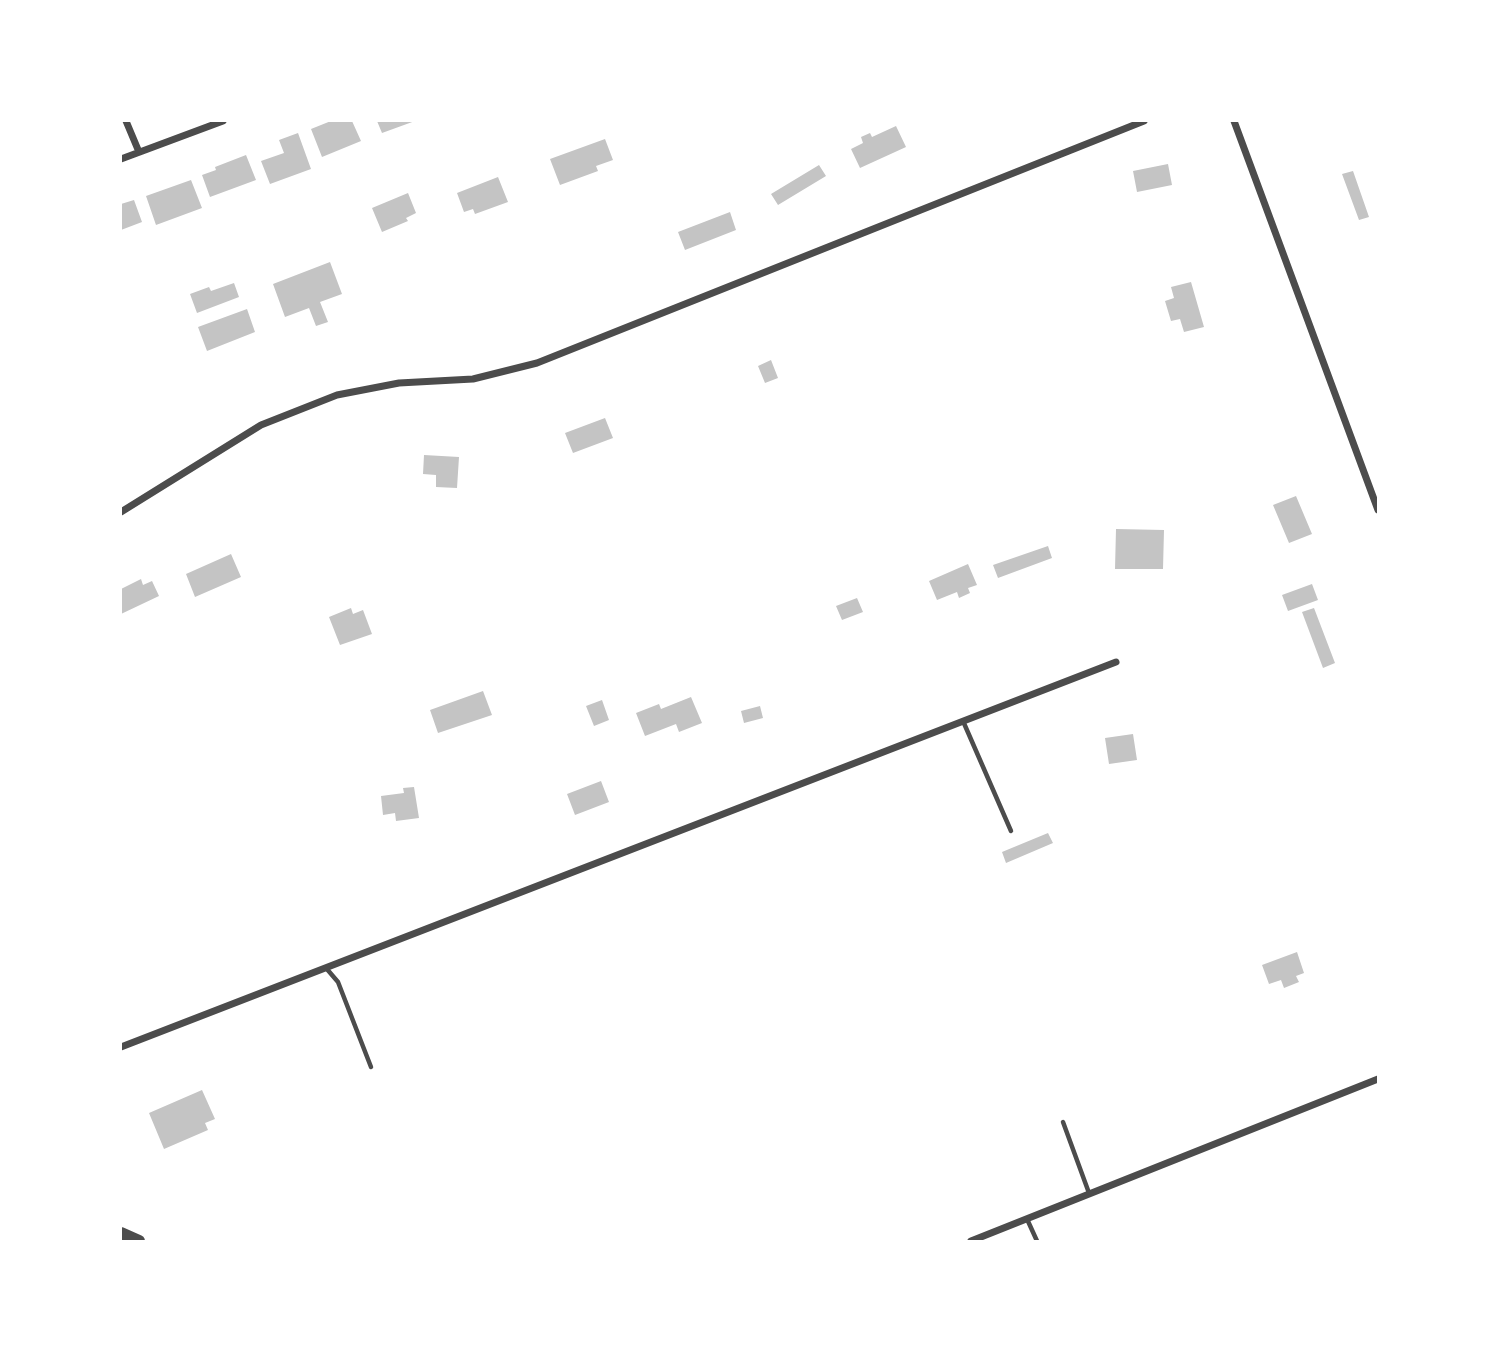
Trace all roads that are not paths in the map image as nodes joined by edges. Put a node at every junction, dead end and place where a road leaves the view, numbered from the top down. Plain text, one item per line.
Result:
1 (126, 121) edge
2 (223, 121) edge
3 (1144, 121) edge
4 (1234, 121) edge
5 (139, 152) junction
6 (121, 159) edge
7 (1378, 510) edge
8 (121, 512) edge
9 (1116, 662) dead end
10 (963, 721) junction
11 (1011, 831) dead end
12 (326, 968) junction
13 (121, 1047) edge
14 (371, 1067) dead end
15 (1378, 1079) edge
16 (1063, 1122) dead end
17 (1089, 1194) junction
18 (1027, 1219) junction
19 (121, 1233) edge
20 (139, 1241) edge
21 (971, 1241) edge
22 (1037, 1241) edge

1 - 5 street
2 - 5 street
3 - 8 street
4 - 7 street
5 - 6 street
9 - 10 street
10 - 11 lane
10 - 12 street
12 - 13 street
12 - 14 lane
15 - 17 street
16 - 17 lane
17 - 18 street
18 - 21 street
18 - 22 lane
19 - 20 street

